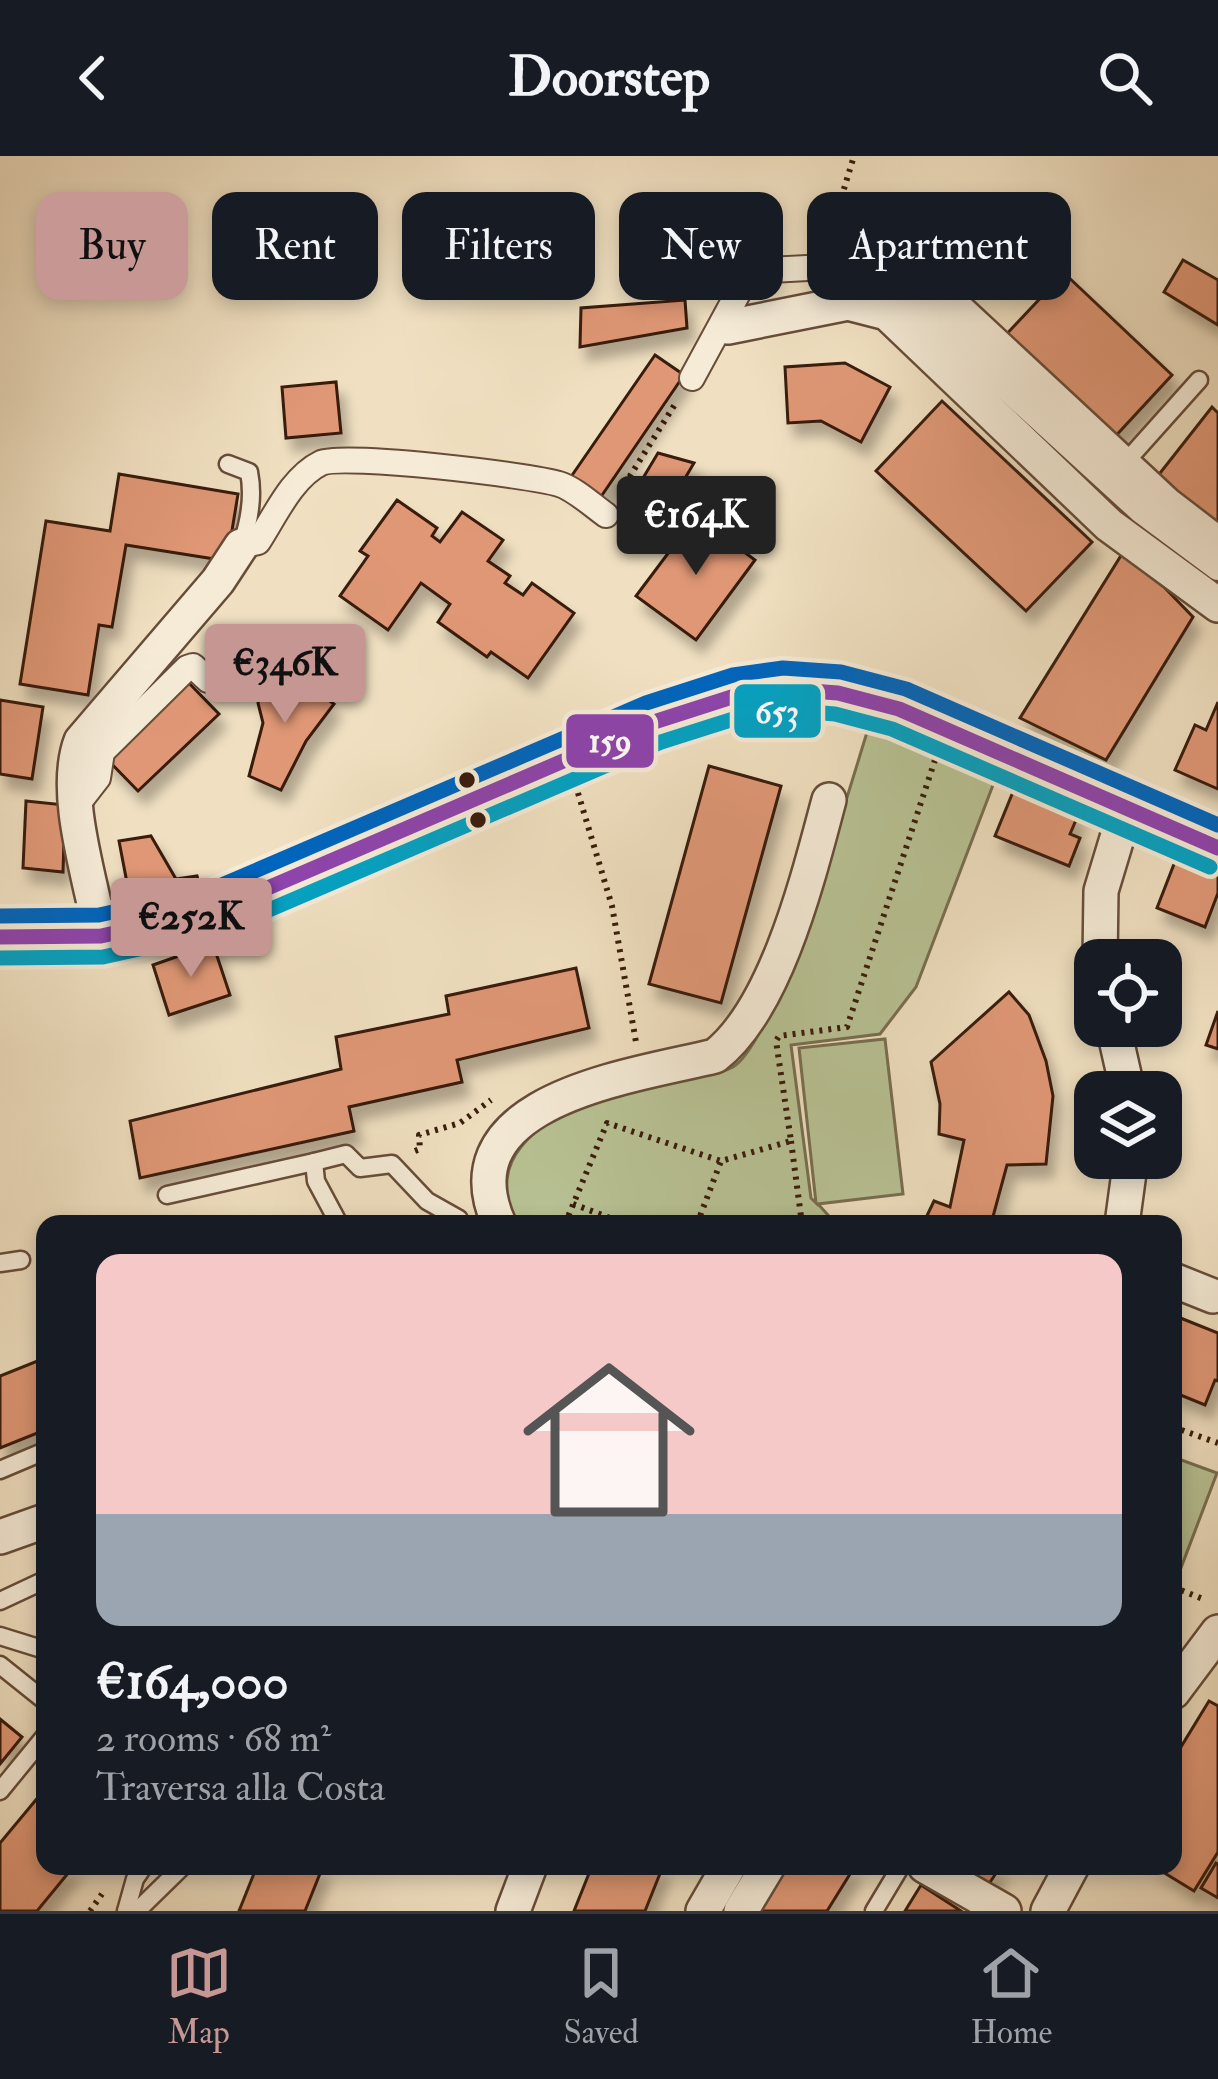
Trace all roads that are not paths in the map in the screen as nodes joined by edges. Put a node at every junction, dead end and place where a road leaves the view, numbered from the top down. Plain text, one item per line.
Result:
1 (946, 300) edge
2 (728, 327) dead end
3 (692, 378) road end
4 (1199, 380) dead end
5 (227, 464) dead end
6 (1123, 465) junction
7 (606, 514) road end
8 (1218, 544) edge
9 (241, 546) junction
10 (1218, 568) edge
11 (1218, 605) edge
12 (208, 680) dead end
13 (830, 800) dead end
14 (76, 805) junction
15 (1127, 806) junction
16 (1218, 848) edge
17 (101, 936) junction
18 (0, 937) edge
19 (1100, 939) edge
20 (314, 1162) junction
21 (1128, 1179) edge
22 (166, 1195) dead end
23 (495, 1212) edge
24 (334, 1215) edge
25 (451, 1215) edge
26 (1123, 1215) edge
27 (21, 1260) dead end
28 (0, 1263) edge
29 (1182, 1284) edge
30 (1213, 1297) dead end
31 (36, 1455) edge
32 (0, 1470) edge
33 (36, 1524) edge
34 (0, 1537) edge
35 (36, 1584) edge
36 (0, 1600) edge
37 (1218, 1632) edge
38 (0, 1636) edge
39 (36, 1647) edge
40 (0, 1665) edge
41 (1182, 1680) edge
42 (36, 1693) edge
43 (36, 1747) edge
44 (0, 1791) edge
45 (137, 1875) edge
46 (174, 1875) edge
47 (527, 1875) edge
48 (724, 1875) edge
49 (763, 1875) edge
50 (896, 1875) edge
51 (941, 1875) edge
52 (1067, 1875) edge
53 (126, 1911) edge
54 (137, 1911) edge
55 (513, 1911) edge
56 (703, 1911) edge
57 (741, 1911) edge
58 (874, 1911) edge
59 (1004, 1911) edge
60 (1048, 1911) edge

1 - 6 street
2 - 11 street
3 - 10 street
4 - 6 lane
5 - 9 lane
6 - 8 street
7 - 9 street
9 - 14 street
12 - 14 street
13 - 23 street
14 - 17 street
15 - 16 street
15 - 17 street
15 - 19 street
17 - 18 street
20 - 22 lane
20 - 24 lane
20 - 25 lane
21 - 26 street
27 - 28 lane
29 - 30 street
31 - 32 lane
33 - 34 street
35 - 36 lane
37 - 41 street
38 - 39 lane
40 - 42 lane
43 - 44 lane
45 - 53 lane
46 - 54 lane
47 - 55 street
48 - 56 street
49 - 57 street
50 - 58 lane
51 - 59 street
52 - 60 street

